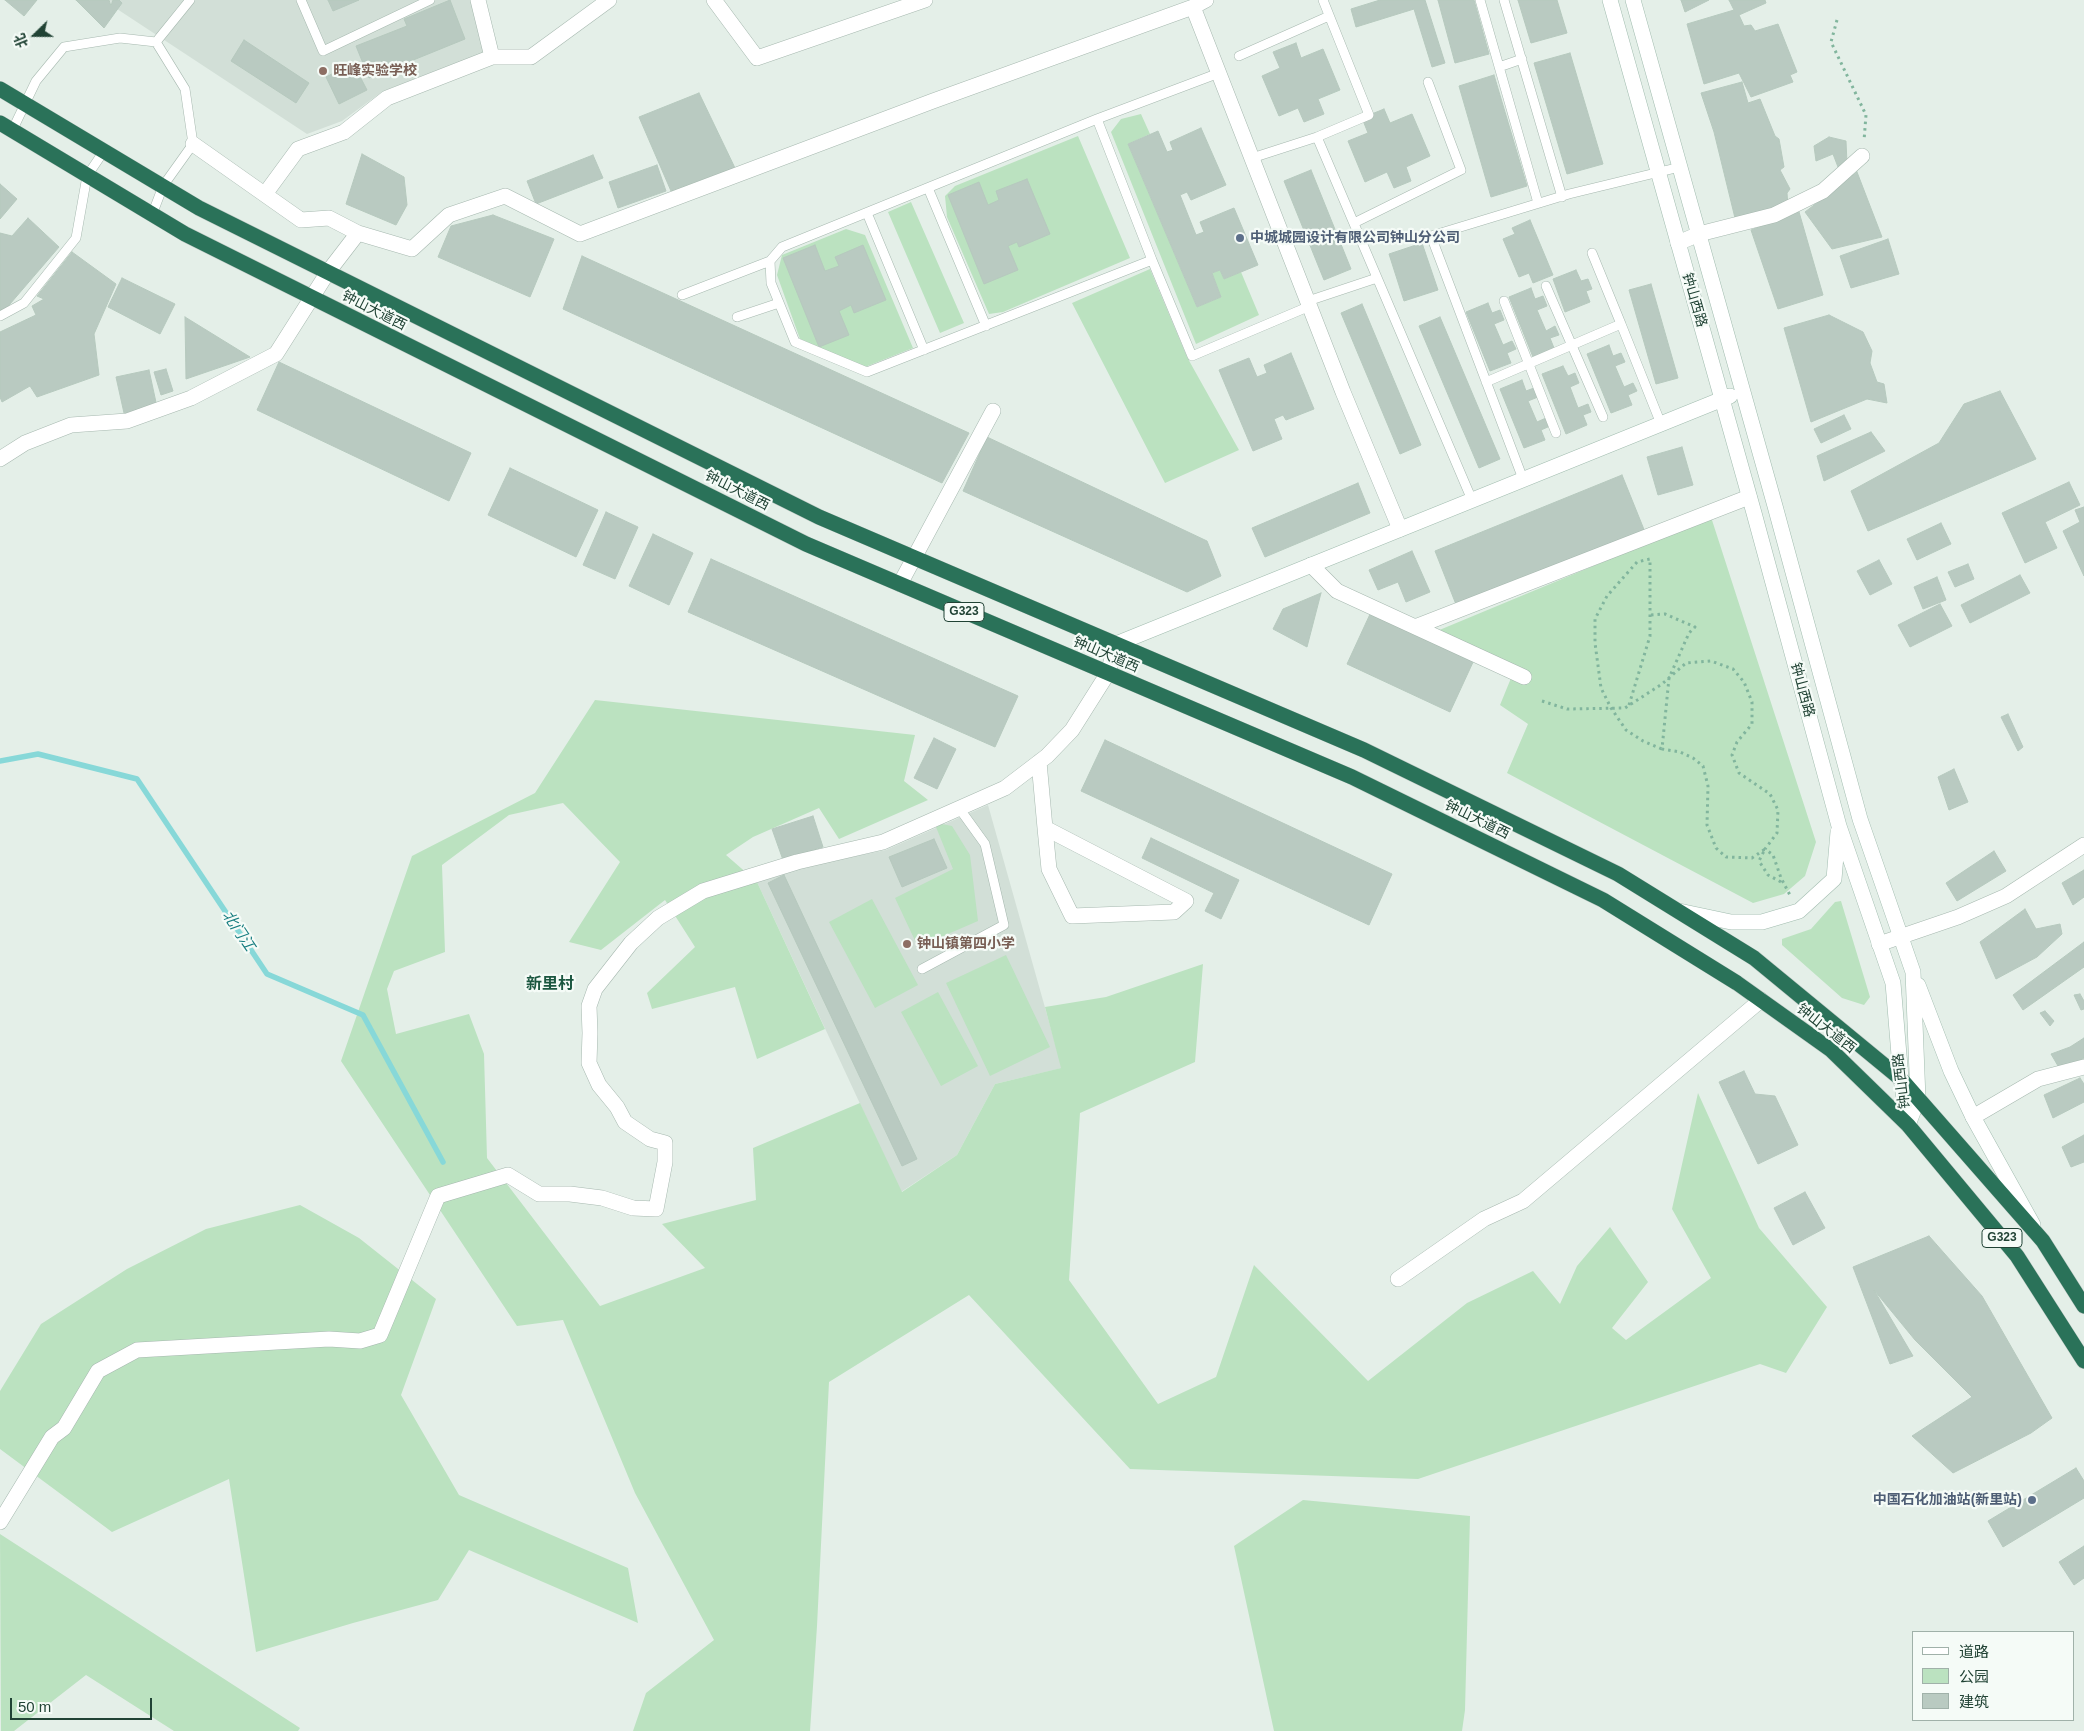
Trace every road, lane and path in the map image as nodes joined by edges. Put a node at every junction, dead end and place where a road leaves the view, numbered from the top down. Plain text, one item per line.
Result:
1 (190, 0) edge
2 (301, 0) edge
3 (430, 0) edge
4 (478, 0) edge
5 (609, 0) edge
6 (714, 0) edge
7 (925, 0) edge
8 (1323, 0) edge
9 (1480, 0) edge
10 (1504, 0) edge
11 (1610, 0) edge
12 (1633, 0) edge
13 (1200, 4) edge
14 (1329, 16) junction
15 (1837, 20) dead end
16 (156, 42) junction
17 (1239, 56) dead end
18 (492, 57) junction
19 (1522, 60) junction
20 (1499, 67) junction
21 (1219, 73) junction
22 (1428, 82) dead end
23 (0, 89) edge
24 (26, 104) junction
25 (1097, 119) junction
26 (6, 127) edge
27 (1317, 136) junction
28 (193, 144) junction
29 (104, 151) junction
30 (1862, 156) joint
31 (1252, 158) junction
32 (1680, 166) junction
33 (1658, 171) junction
34 (87, 176) junction
35 (162, 186) junction
36 (928, 188) junction
37 (265, 194) junction
38 (1562, 197) junction
39 (1538, 204) junction
40 (867, 212) junction
41 (152, 215) junction
42 (1354, 223) junction
43 (358, 233) junction
44 (1699, 234) junction
45 (1678, 242) junction
46 (1592, 252) dead end
47 (1152, 260) junction
48 (770, 261) junction
49 (328, 272) junction
50 (1377, 278) junction
51 (1546, 286) dead end
52 (682, 294) dead end
53 (313, 298) junction
54 (1504, 301) dead end
55 (779, 303) junction
56 (1309, 304) junction
57 (0, 316) edge
58 (737, 317) dead end
59 (1621, 324) junction
60 (986, 326) junction
61 (1572, 345) junction
62 (924, 350) junction
63 (1528, 364) junction
64 (1486, 382) junction
65 (1743, 391) junction
66 (1722, 399) junction
67 (993, 412) dead end
68 (1603, 417) dead end
69 (1661, 424) junction
70 (1556, 433) dead end
71 (0, 459) edge
72 (1523, 480) junction
73 (1749, 497) junction
74 (1472, 500) junction
75 (1400, 529) junction
76 (914, 558) junction
77 (1311, 565) junction
78 (900, 584) junction
79 (1651, 615) junction
80 (1415, 627) junction
81 (1116, 644) junction
82 (1108, 673) junction
83 (1524, 677) dead end
84 (1669, 678) junction
85 (1542, 701) dead end
86 (1629, 705) junction
87 (1611, 708) junction
88 (1662, 749) junction
89 (1039, 762) junction
90 (959, 808) junction
91 (1839, 826) junction
92 (1045, 828) junction
93 (2084, 845) edge
94 (1765, 849) junction
95 (1784, 883) junction
96 (1676, 910) junction
97 (1799, 911) junction
98 (1901, 936) junction
99 (1879, 944) junction
100 (922, 968) dead end
101 (1913, 972) junction
102 (1761, 1000) junction
103 (2084, 1066) edge
104 (1901, 1079) junction
105 (1918, 1099) junction
106 (1972, 1117) junction
107 (1908, 1125) junction
108 (2043, 1241) junction
109 (1398, 1279) dead end
110 (2084, 1306) edge
111 (2084, 1361) edge
112 (0, 1522) edge

1 - 16 lane
2 - 3 lane
4 - 18 street
5 - 18 street
6 - 7 street
8 - 14 lane
9 - 20 lane
10 - 19 lane
11 - 33 street, 钟山西路
12 - 32 street, 钟山西路
13 - 21 street
13 - 43 street
14 - 17 lane
14 - 27 lane
15 - 30 path
16 - 24 lane
16 - 28 lane
18 - 37 street
19 - 20 lane
19 - 38 lane
20 - 39 lane
21 - 25 lane
21 - 31 street
22 - 42 lane
23 - 24 highway, 钟山大道西 / G323
24 - 26 lane
24 - 29 highway, 钟山大道西 / G323
25 - 36 lane
25 - 47 lane
26 - 34 highway, 钟山大道西 / G323
27 - 31 lane
27 - 42 lane
28 - 35 lane
28 - 37 street
29 - 34 lane
29 - 35 highway, 钟山大道西 / G323
30 - 44 street
31 - 56 street
32 - 33 lane
32 - 44 street, 钟山西路
33 - 38 lane
33 - 45 street, 钟山西路
34 - 41 highway, 钟山大道西 / G323
34 - 57 lane
35 - 41 lane
35 - 49 highway, 钟山大道西 / G323
36 - 40 lane
36 - 60 lane
37 - 43 street
38 - 39 lane
39 - 64 lane
40 - 48 lane
40 - 62 lane
41 - 53 highway, 钟山大道西 / G323
42 - 50 lane
43 - 49 street
44 - 45 street
44 - 65 street, 钟山西路
45 - 66 street, 钟山西路
46 - 59 lane
47 - 56 lane
47 - 60 lane
48 - 52 lane
48 - 55 lane
49 - 53 street
49 - 76 highway, 钟山大道西 / G323
50 - 56 lane
50 - 74 lane
51 - 61 lane
53 - 71 street
53 - 78 highway, 钟山大道西 / G323
54 - 63 lane
55 - 58 lane
55 - 62 lane
56 - 75 street
59 - 61 lane
59 - 69 lane
60 - 62 lane
61 - 63 lane
61 - 68 lane
63 - 64 lane
63 - 70 lane
64 - 72 lane
65 - 66 street
65 - 98 street, 钟山西路
66 - 69 street
66 - 73 street, 钟山西路
67 - 76 street
69 - 72 street
72 - 74 street
73 - 80 street
73 - 91 street, 钟山西路
74 - 75 street
75 - 77 street
76 - 78 street
76 - 81 highway, 钟山大道西 / G323
77 - 80 street
77 - 81 street
78 - 82 highway, 钟山大道西 / G323
79 - 84 path
79 - 86 path
79 - 87 path
80 - 83 street
81 - 82 street
81 - 96 highway, 钟山大道西 / G323
82 - 89 street
82 - 102 highway, 钟山大道西 / G323
84 - 86 path
84 - 88 path
84 - 94 path
85 - 87 path
86 - 87 path
87 - 88 path
88 - 94 path
89 - 90 street
89 - 92 street
90 - 100 lane
90 - 112 street
91 - 97 street
91 - 99 street, 钟山西路
92 - 92 street
93 - 98 street
94 - 95 path
94 - 95 path
95 - 97 path
96 - 97 street
96 - 104 highway, 钟山大道西 / G323
98 - 99 street
98 - 101 street, 钟山西路
99 - 104 street, 钟山西路
101 - 105 street, 钟山西路
101 - 106 street
102 - 107 highway, 钟山大道西 / G323
102 - 109 street
103 - 106 street
104 - 105 highway, 钟山大道西 / G323
104 - 107 street, 钟山西路
105 - 107 street, 钟山西路
105 - 108 highway, 钟山大道西 / G323
106 - 108 street
107 - 111 highway, 钟山大道西 / G323
108 - 110 highway, 钟山大道西 / G323

